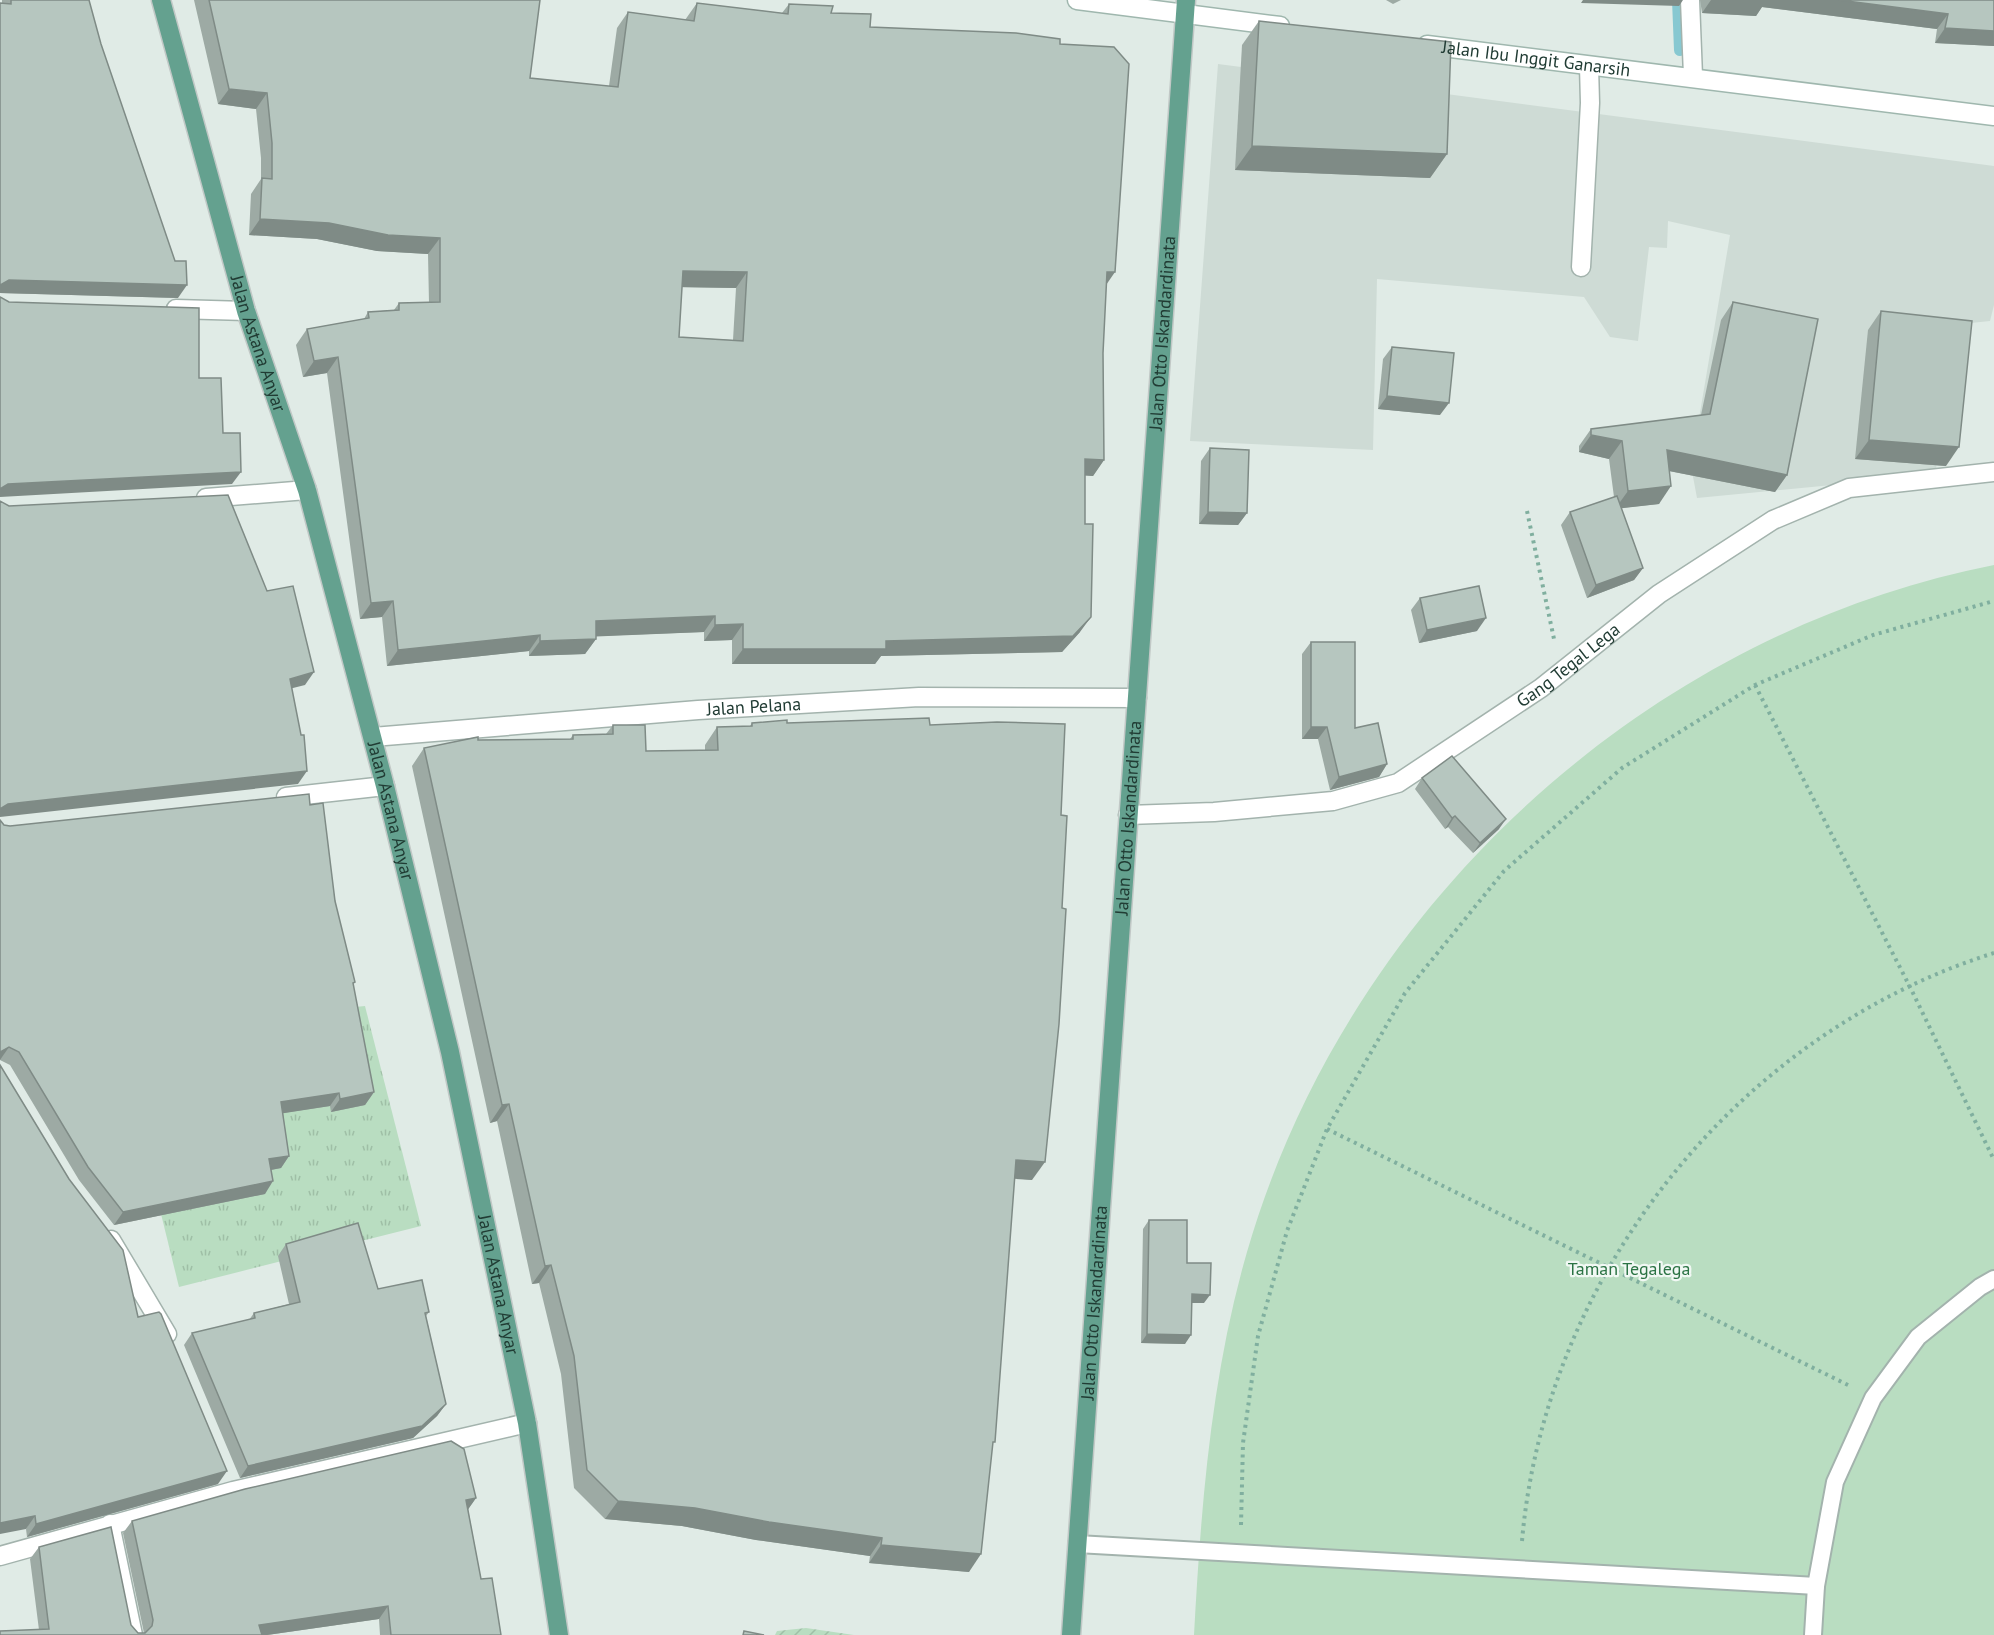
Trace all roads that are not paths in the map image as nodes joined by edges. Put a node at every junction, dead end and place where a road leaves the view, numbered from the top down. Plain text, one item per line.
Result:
1 (161, 0) edge
2 (1077, 0) edge
3 (1690, 0) edge
4 (1186, 7) edge
5 (1304, 29) edge
6 (1408, 42) edge
7 (1589, 66) junction
8 (1693, 76) junction
9 (1994, 116) edge
10 (1581, 267) dead end
11 (152, 308) edge
12 (246, 311) junction
13 (1994, 472) edge
14 (307, 490) junction
15 (188, 500) edge
16 (1137, 698) junction
17 (373, 736) junction
18 (385, 786) junction
19 (270, 799) edge
20 (1128, 815) junction
21 (102, 1228) edge
22 (1994, 1279) edge
23 (176, 1354) edge
24 (527, 1424) junction
25 (224, 1470) edge
26 (232, 1491) junction
27 (110, 1524) junction
28 (1077, 1544) junction
29 (0, 1556) edge
30 (1816, 1586) junction
31 (133, 1635) edge
32 (559, 1635) edge
33 (1071, 1635) edge
34 (1813, 1635) edge

1 - 12 main road, Jalan Astana Anyar
2 - 4 street
3 - 8 street
4 - 5 street
4 - 16 main road, Jalan Otto Iskandardinata
6 - 7 street, Jalan Ibu Inggit Ganarsih
7 - 8 street, Jalan Ibu Inggit Ganarsih
7 - 10 street
8 - 9 street, Jalan Ibu Inggit Ganarsih
11 - 12 street
12 - 14 main road, Jalan Astana Anyar
13 - 20 street, Gang Tegal Lega
14 - 15 street
14 - 17 main road, Jalan Astana Anyar
16 - 17 street, Jalan Pelana
16 - 20 main road, Jalan Otto Iskandardinata
17 - 18 main road, Jalan Astana Anyar
18 - 19 street
18 - 24 main road, Jalan Astana Anyar
20 - 28 main road, Jalan Otto Iskandardinata
21 - 23 street
22 - 30 lane
24 - 26 street
24 - 32 main road, Jalan Astana Anyar
25 - 26 street
26 - 27 street
27 - 29 street
27 - 31 street
28 - 30 lane
28 - 33 main road, Jalan Otto Iskandardinata
30 - 34 lane

